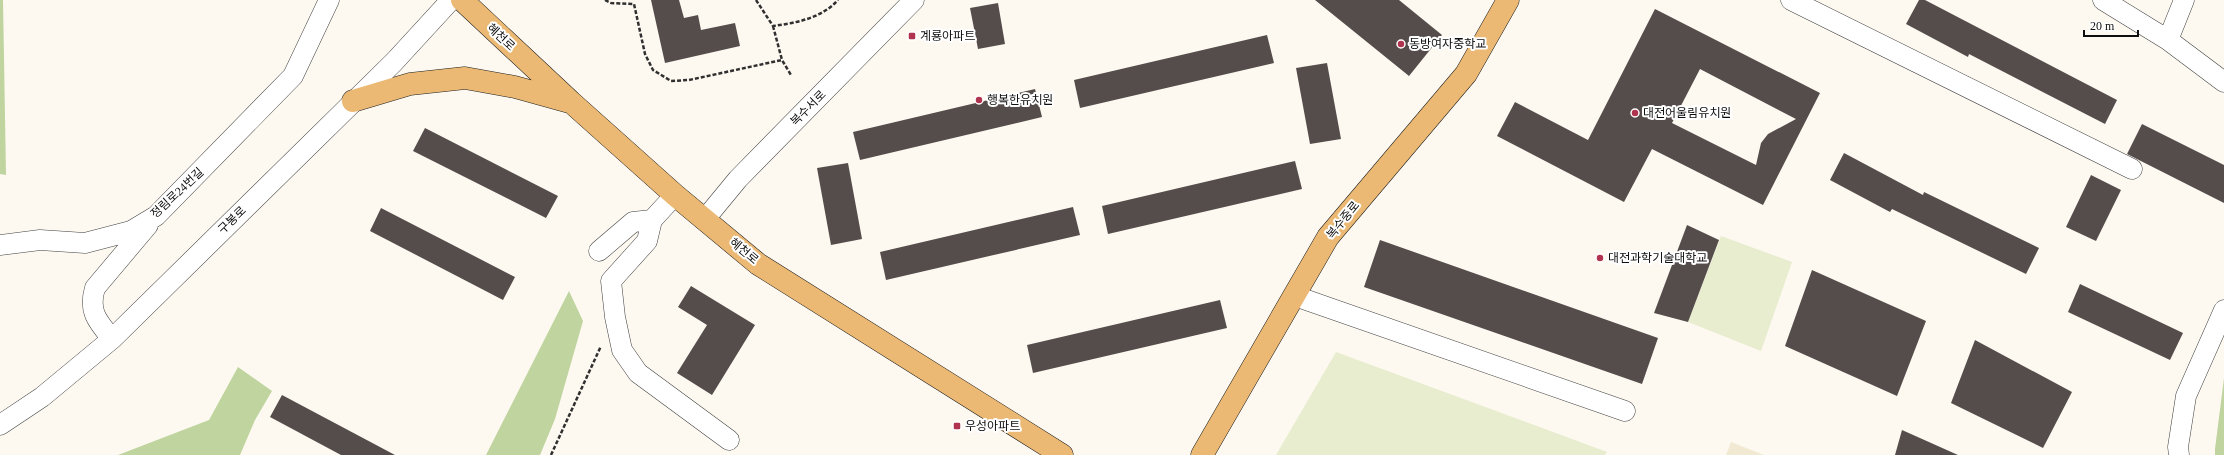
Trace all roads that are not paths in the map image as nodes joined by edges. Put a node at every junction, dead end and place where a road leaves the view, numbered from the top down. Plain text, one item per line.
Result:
1 (329, 0) edge
2 (451, 0) edge
3 (462, 0) edge
4 (914, 0) edge
5 (1508, 0) edge
6 (1791, 0) edge
7 (2103, 0) edge
8 (2184, 0) edge
9 (2168, 40) junction
10 (2224, 82) edge
11 (354, 101) junction
12 (571, 102) junction
13 (2132, 169) dead end
14 (675, 195) junction
15 (156, 216) junction
16 (705, 219) junction
17 (652, 220) junction
18 (0, 244) edge
19 (599, 251) dead end
20 (1295, 296) junction
21 (2224, 310) edge
22 (112, 339) junction
23 (1626, 411) dead end
24 (0, 425) edge
25 (729, 440) dead end
26 (1062, 455) edge
27 (1202, 455) edge
28 (2179, 455) edge

1 - 15 street, 정림로24번길
2 - 11 street, 구봉로
3 - 12 main road, 혜천로
4 - 16 street, 복수서로
5 - 20 main road, 복수중로
6 - 13 street
7 - 9 street
8 - 9 street
9 - 10 street
11 - 12 main road
11 - 22 street, 구봉로
12 - 14 main road, 혜천로
14 - 16 main road, 혜천로
14 - 17 street
15 - 18 street, 정림로24번길
15 - 22 street
16 - 26 main road, 혜천로
17 - 19 street
17 - 25 street
20 - 23 street
20 - 27 main road, 복수중로
21 - 28 street
22 - 24 street, 구봉로

